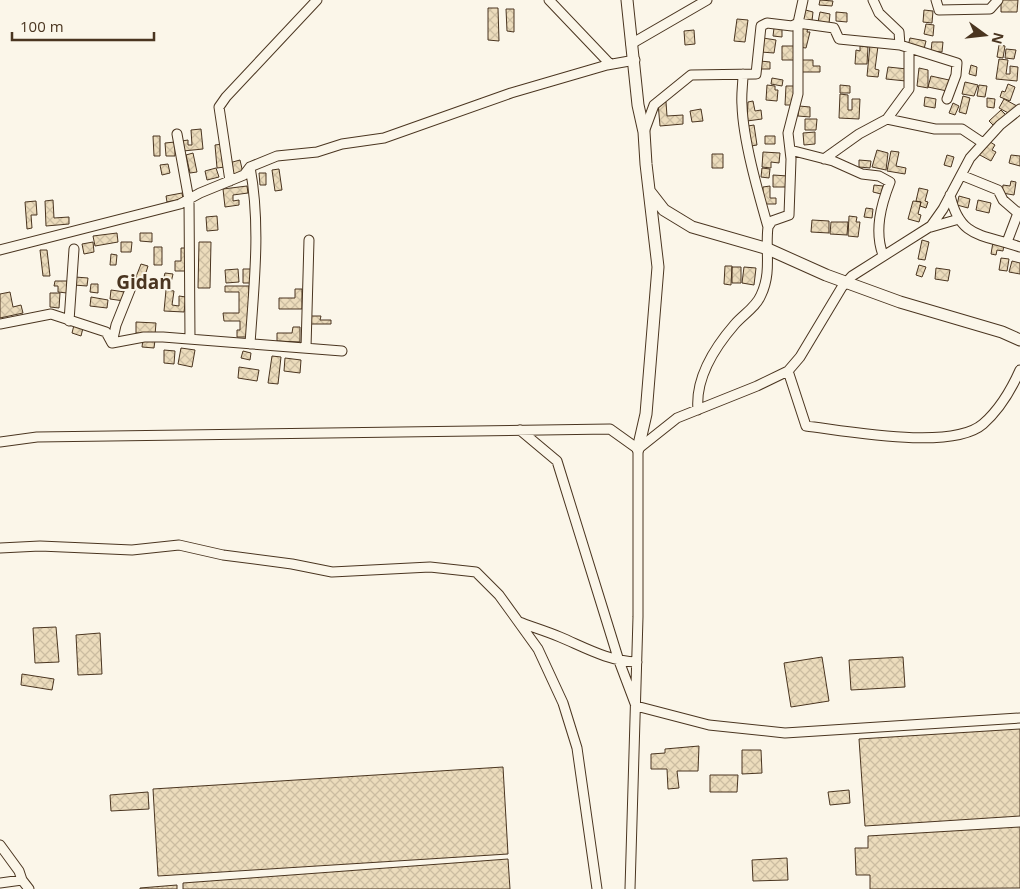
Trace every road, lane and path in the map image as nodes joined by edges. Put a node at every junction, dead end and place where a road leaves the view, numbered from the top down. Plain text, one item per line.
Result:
1 (318, 0) edge
2 (549, 0) edge
3 (627, 0) edge
4 (707, 0) edge
5 (803, 0) edge
6 (873, 0) edge
7 (936, 0) edge
8 (998, 0) edge
9 (798, 23) junction
10 (631, 44) junction
11 (900, 45) junction
12 (909, 48) junction
13 (635, 60) junction
14 (610, 64) junction
15 (743, 74) junction
16 (947, 98) dead end
17 (1020, 109) edge
18 (887, 118) junction
19 (644, 132) junction
20 (177, 134) dead end
21 (983, 143) junction
22 (790, 150) junction
23 (824, 159) junction
24 (250, 167) junction
25 (961, 175) junction
26 (230, 181) junction
27 (649, 191) junction
28 (950, 195) junction
29 (189, 200) junction
30 (1019, 213) edge
31 (959, 219) junction
32 (768, 227) junction
33 (926, 230) junction
34 (309, 240) dead end
35 (1007, 242) junction
36 (1020, 247) edge
37 (768, 249) junction
38 (0, 250) edge
39 (74, 250) dead end
40 (883, 255) junction
41 (846, 282) junction
42 (132, 285) dead end
43 (69, 321) junction
44 (0, 324) edge
45 (190, 339) junction
46 (1020, 340) edge
47 (112, 343) junction
48 (250, 344) junction
49 (306, 348) junction
50 (342, 351) dead end
51 (1020, 370) edge
52 (788, 371) junction
53 (698, 410) junction
54 (520, 430) junction
55 (0, 442) edge
56 (638, 449) junction
57 (0, 548) edge
58 (518, 622) junction
59 (619, 661) junction
60 (637, 662) junction
61 (636, 706) junction
62 (1020, 718) edge
63 (0, 845) edge
64 (22, 880) junction
65 (0, 883) edge
66 (29, 889) edge
67 (597, 889) edge
68 (630, 889) edge

1 - 26 street
2 - 14 street
3 - 10 street
4 - 10 street
5 - 9 street
6 - 11 street
7 - 8 street
9 - 11 street
9 - 15 street
9 - 22 street
10 - 13 street
11 - 12 street
12 - 16 street
12 - 18 street
13 - 14 street
13 - 19 street
14 - 24 street
15 - 19 street
15 - 32 street
17 - 21 street
18 - 21 street
18 - 23 street
19 - 27 street
20 - 29 street
21 - 25 street
22 - 23 street
22 - 32 street
23 - 40 street
24 - 26 street
24 - 48 street
25 - 28 street
25 - 30 street
26 - 29 street
27 - 37 street
27 - 56 street
28 - 31 street
28 - 33 street
29 - 38 street
29 - 45 street
30 - 35 street
31 - 33 street
31 - 35 street
32 - 37 street
33 - 40 street
34 - 49 street
35 - 36 street
37 - 41 street
37 - 53 street
39 - 43 street
40 - 41 street
41 - 46 street
41 - 52 street
42 - 47 street
43 - 44 street
43 - 47 street
45 - 47 street
45 - 48 street
48 - 49 street
49 - 50 street
51 - 52 street
52 - 53 street
53 - 56 street
54 - 55 street
54 - 56 street
54 - 59 street
56 - 60 street
57 - 58 street
58 - 59 street
58 - 67 street
59 - 60 street
59 - 61 street
60 - 61 street
61 - 62 street
61 - 68 street
63 - 64 street
64 - 65 street
64 - 66 street

